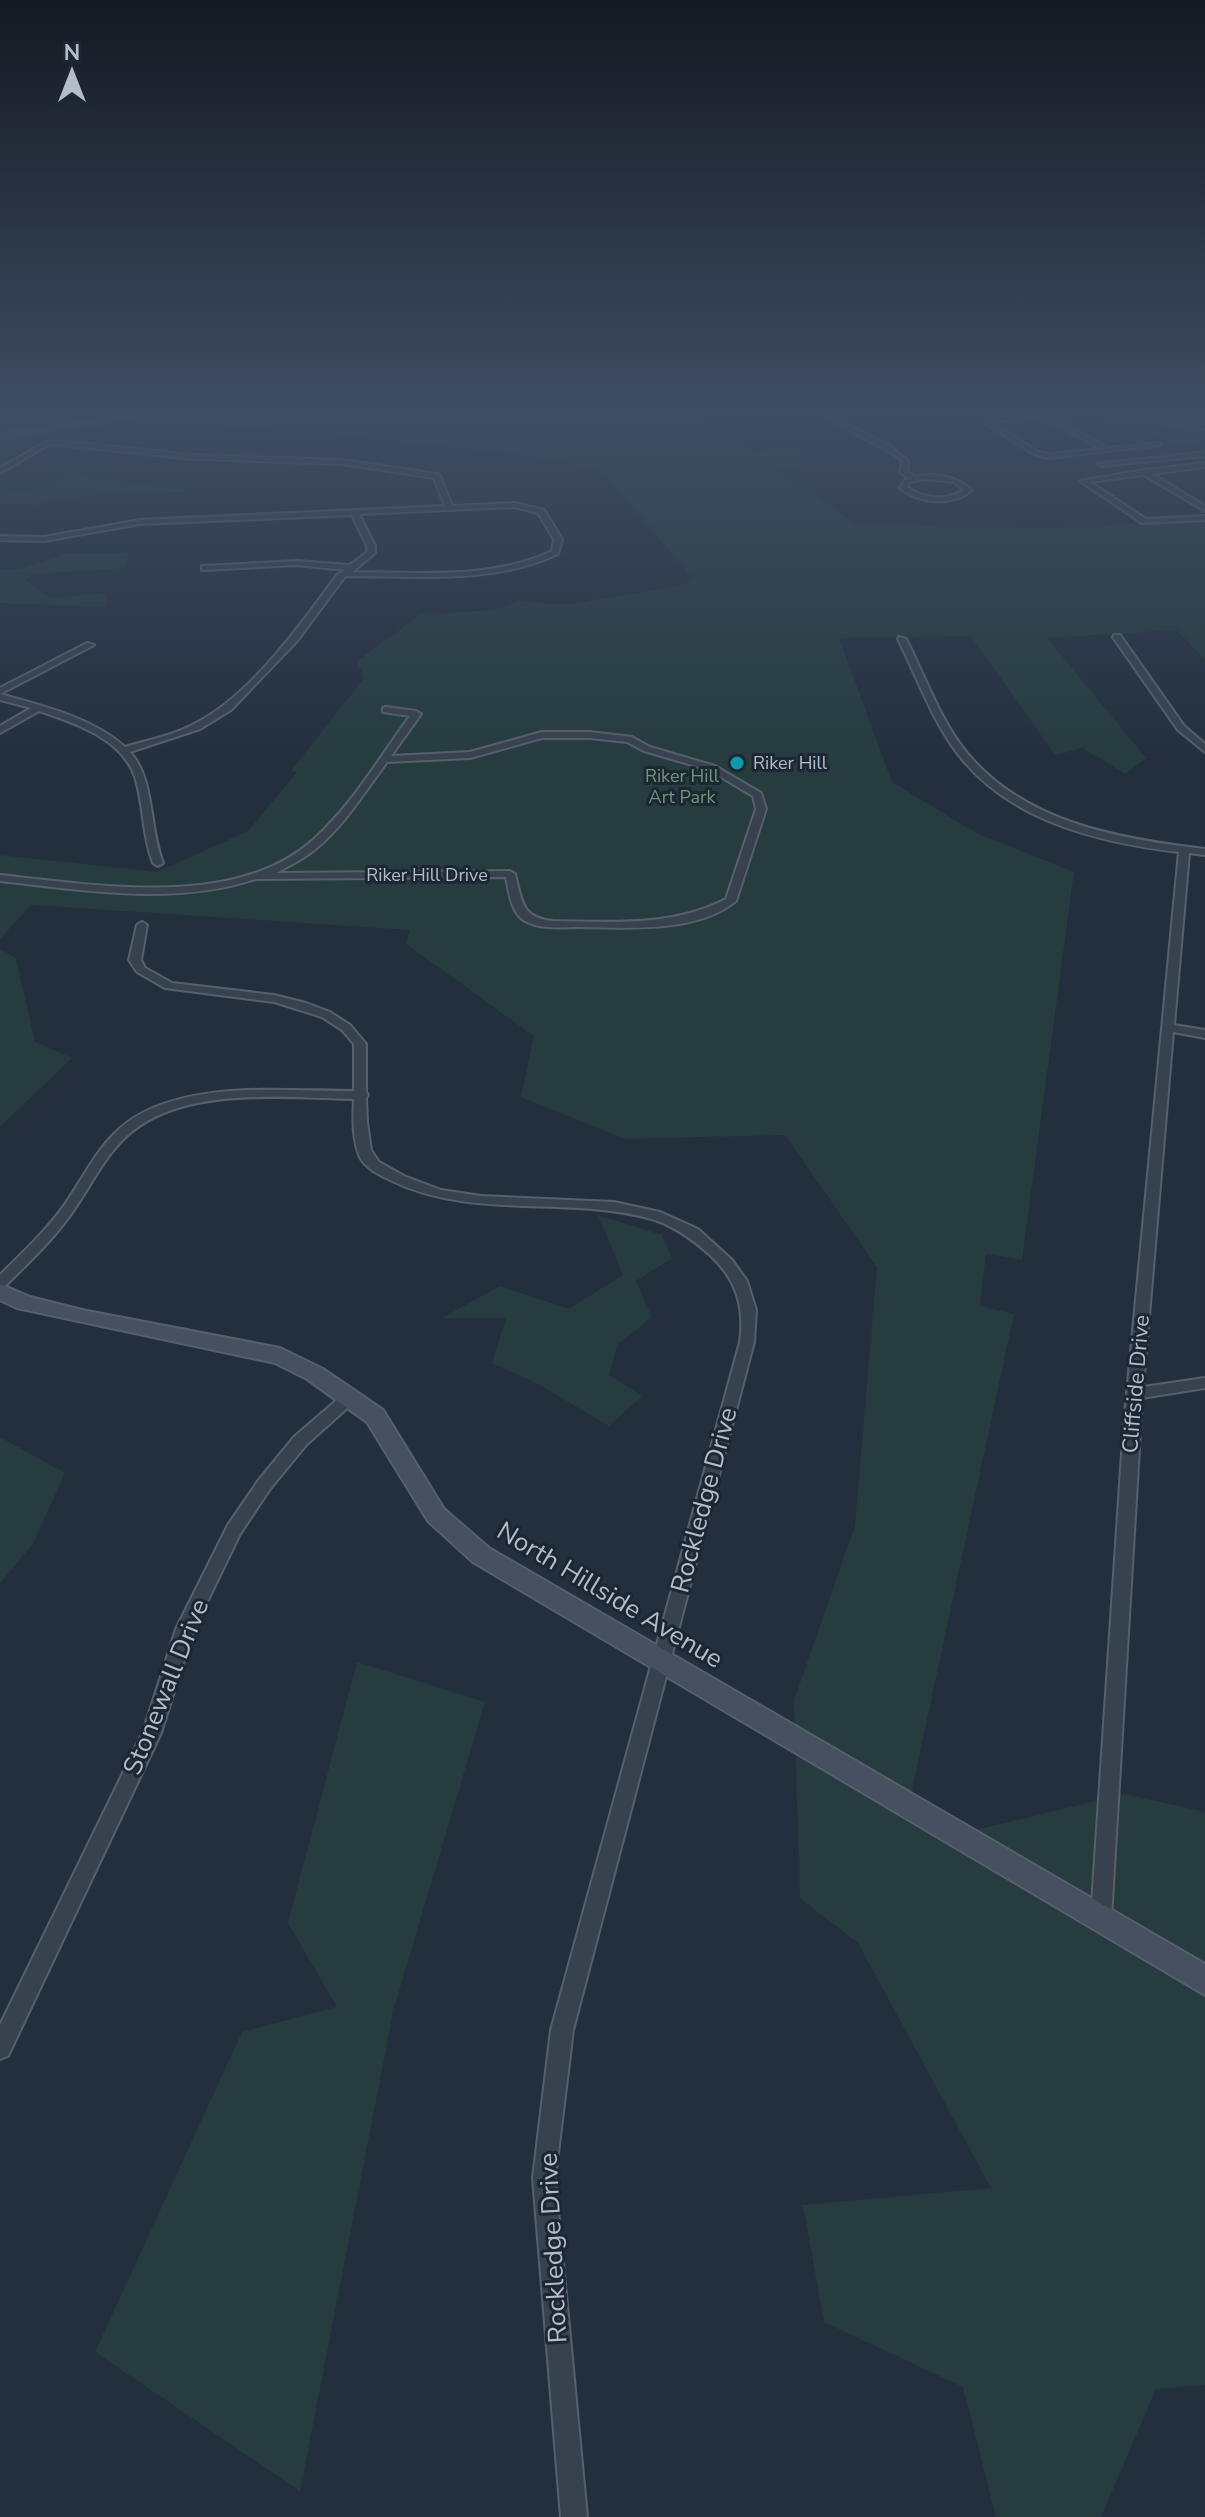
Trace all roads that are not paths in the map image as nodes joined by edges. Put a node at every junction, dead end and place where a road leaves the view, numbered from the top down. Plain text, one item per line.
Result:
1 (120, 525) edge
2 (361, 525) edge
3 (549, 525) edge
4 (0, 538) edge
5 (205, 568) dead end
6 (353, 568) junction
7 (344, 574) junction
8 (1117, 637) dead end
9 (902, 639) dead end
10 (90, 645) dead end
11 (0, 691) edge
12 (0, 697) edge
13 (38, 708) junction
14 (386, 710) dead end
15 (0, 730) edge
16 (1205, 749) edge
17 (125, 750) junction
18 (382, 759) junction
19 (1184, 850) junction
20 (1205, 852) edge
21 (158, 863) dead end
22 (253, 876) junction
23 (0, 878) edge
24 (142, 925) dead end
25 (1168, 1028) junction
26 (1205, 1034) edge
27 (362, 1095) junction
28 (0, 1283) edge
29 (0, 1291) edge
30 (1205, 1383) edge
31 (1135, 1394) junction
32 (350, 1397) junction
33 (660, 1660) junction
34 (1101, 1919) junction
35 (1205, 1980) edge
36 (0, 2048) edge
37 (574, 2517) edge

1 - 4 street
2 - 6 street
3 - 7 street
5 - 6 street
6 - 7 street
7 - 17 street
8 - 16 street
9 - 19 street
10 - 11 street
12 - 13 street
13 - 15 street
13 - 17 street
14 - 18 street, Riker Hill Drive
17 - 21 street
18 - 22 street, Riker Hill Drive
18 - 22 street, Riker Hill Drive
19 - 20 street
19 - 25 street, Cliffside Drive
22 - 23 street, Riker Hill Drive
24 - 27 street, Rockledge Drive
25 - 26 street
25 - 31 street, Cliffside Drive
27 - 28 street
27 - 33 street, Rockledge Drive
29 - 32 street, North Hillside Avenue
30 - 31 street
31 - 34 street, Cliffside Drive
32 - 33 street, North Hillside Avenue
32 - 36 street, Stonewall Drive
33 - 34 street, North Hillside Avenue
33 - 37 street, Rockledge Drive
34 - 35 street, North Hillside Avenue

